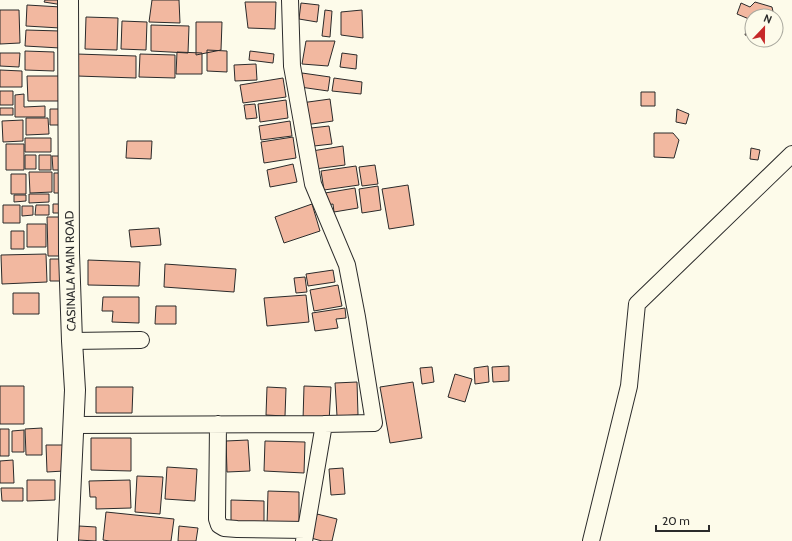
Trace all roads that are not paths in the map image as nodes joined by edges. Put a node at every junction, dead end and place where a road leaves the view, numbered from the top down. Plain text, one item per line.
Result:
1 (68, 0) edge
2 (290, 0) edge
3 (792, 154) edge
4 (141, 340) dead end
5 (72, 341) junction
6 (218, 424) junction
7 (324, 424) junction
8 (74, 425) junction
9 (305, 536) edge
10 (68, 541) edge
11 (591, 541) edge

1 - 5 street, CASINALA MAIN ROAD
2 - 7 street
3 - 11 street
4 - 5 street
5 - 8 street, CASINALA MAIN ROAD
6 - 7 street
6 - 8 street
6 - 9 street
7 - 9 street
8 - 10 street, CASINALA MAIN ROAD

